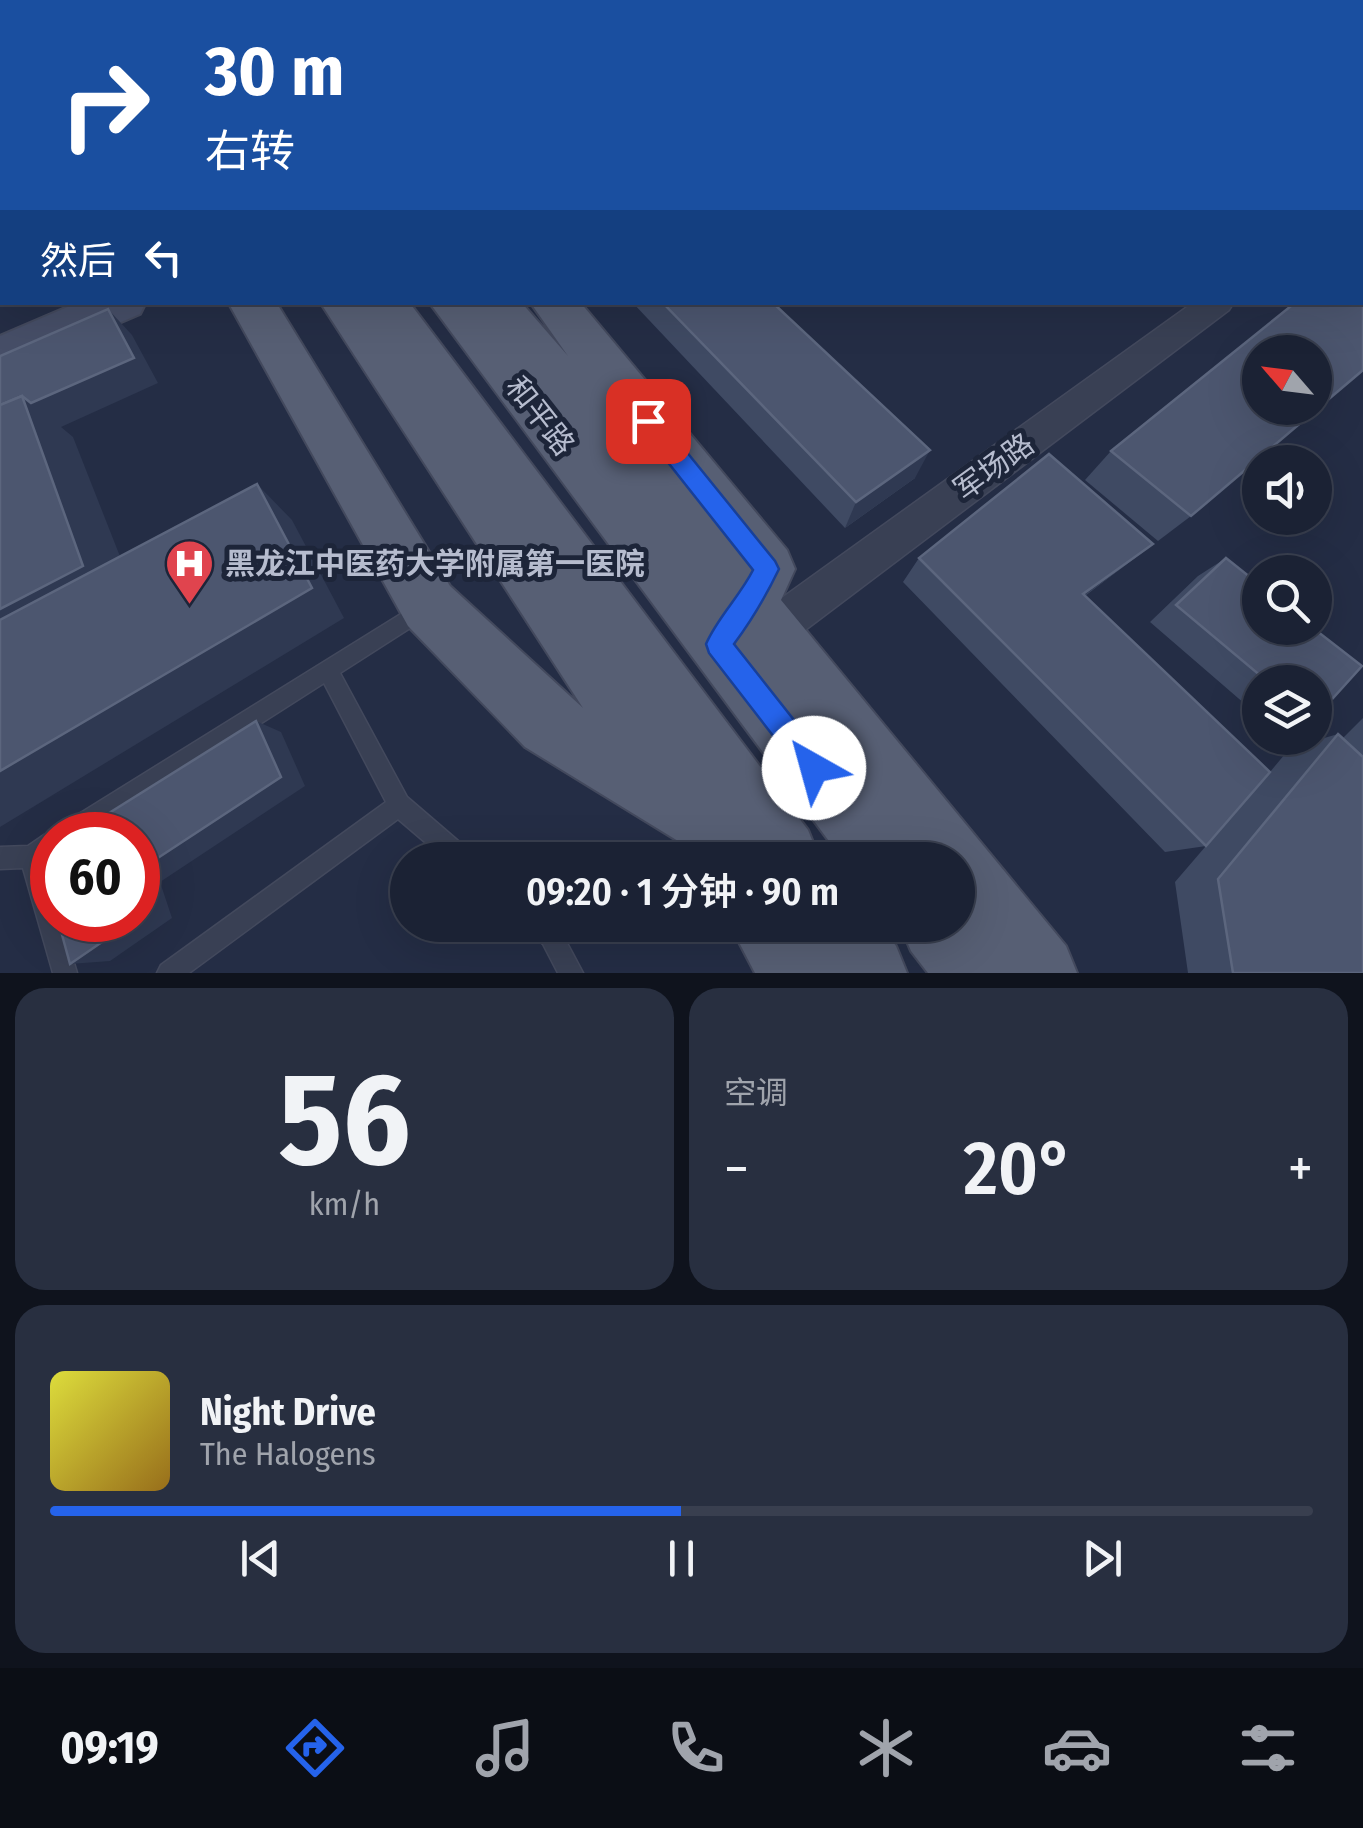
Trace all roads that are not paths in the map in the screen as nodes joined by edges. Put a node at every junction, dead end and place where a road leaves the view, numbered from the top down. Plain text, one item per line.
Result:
1 (35, 305) edge
2 (117, 305) edge
3 (253, 305) edge
4 (346, 305) edge
5 (385, 305) edge
6 (455, 305) edge
7 (495, 305) edge
8 (556, 305) edge
9 (1214, 305) edge
10 (0, 321) edge
11 (0, 356) edge
12 (430, 606) junction
13 (745, 627) junction
14 (328, 670) junction
15 (650, 671) junction
16 (399, 805) junction
17 (689, 809) junction
18 (103, 812) edge
19 (442, 842) edge
20 (711, 842) edge
21 (745, 842) edge
22 (774, 842) edge
23 (876, 842) edge
24 (934, 842) edge
25 (30, 857) edge
26 (0, 858) edge
27 (975, 891) edge
28 (56, 942) edge
29 (554, 942) edge
30 (778, 942) edge
31 (846, 942) edge
32 (951, 942) edge
33 (65, 973) edge
34 (169, 973) edge
35 (572, 973) edge
36 (799, 973) edge
37 (869, 973) edge
38 (975, 973) edge
39 (1040, 973) edge

1 - 10 main road
2 - 11 main road
3 - 12 main road
4 - 17 main road
5 - 15 main road, 和平路
6 - 13 main road, 和平路
7 - 13 main road
8 - 13 main road
9 - 13 street, 军场路
12 - 14 lane
12 - 17 main road
13 - 23 main road, 和平路
13 - 24 main road
14 - 16 lane
14 - 18 lane
15 - 17 main road
15 - 22 main road, 和平路
16 - 19 lane
16 - 34 lane
17 - 20 main road
17 - 21 main road
25 - 26 lane
27 - 39 main road
28 - 33 lane
29 - 35 lane
30 - 36 main road
31 - 37 main road
32 - 38 main road

